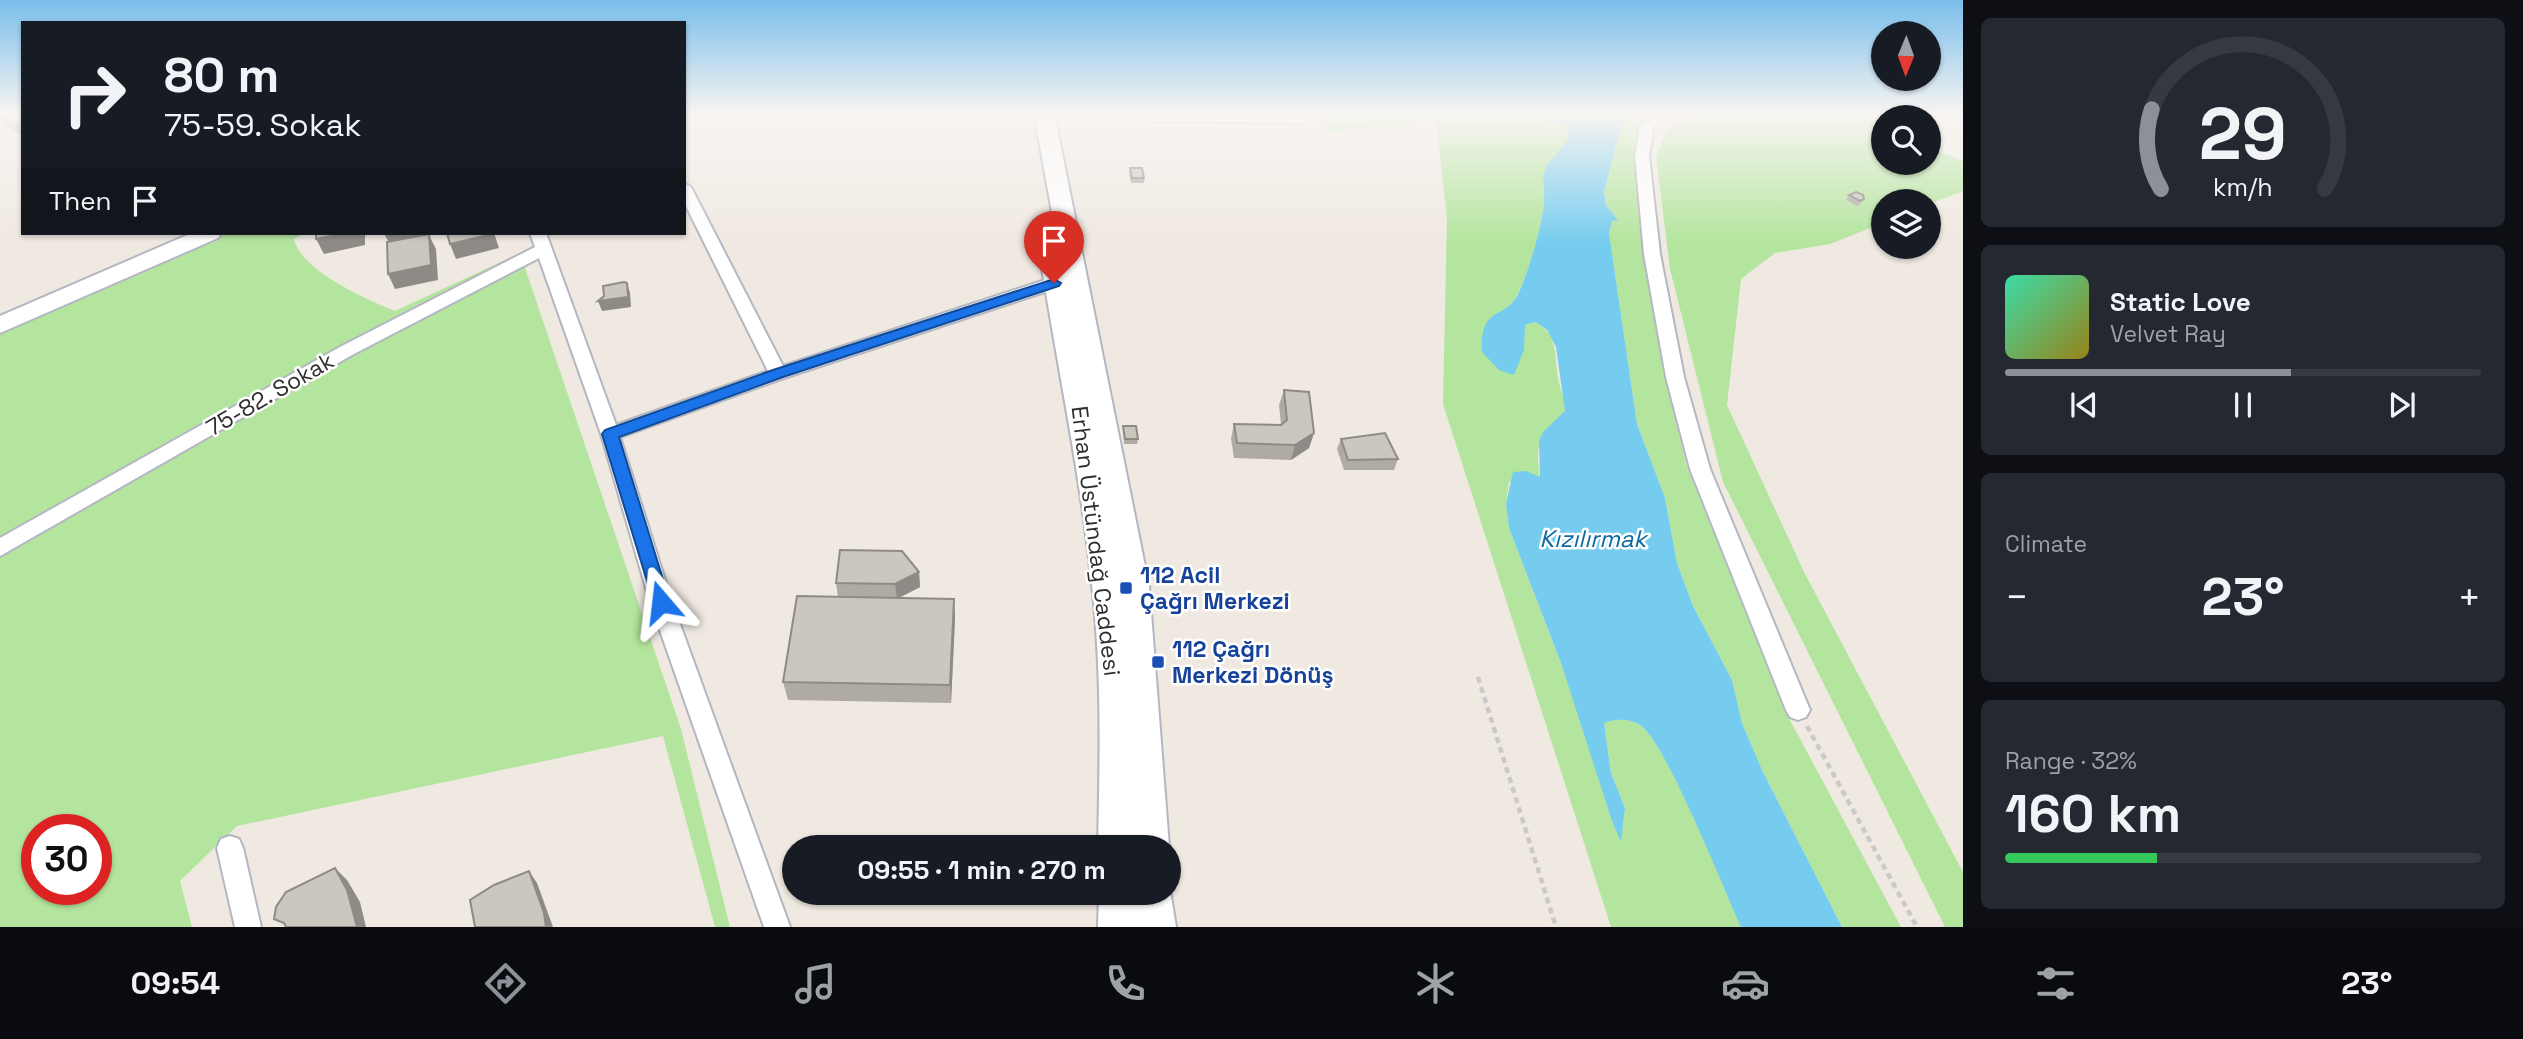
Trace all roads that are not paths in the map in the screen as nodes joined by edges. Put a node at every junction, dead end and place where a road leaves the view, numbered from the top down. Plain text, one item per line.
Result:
1 (1034, 156) edge
2 (1052, 156) edge
3 (1642, 156) edge
4 (686, 191) edge
5 (205, 235) edge
6 (541, 241) edge
7 (1054, 283) junction
8 (0, 324) edge
9 (778, 374) junction
10 (610, 434) junction
11 (0, 548) edge
12 (1798, 710) road end
13 (1117, 835) edge
14 (1149, 835) edge
15 (230, 848) dead end
16 (1118, 905) edge
17 (1154, 905) edge
18 (248, 927) edge
19 (776, 927) edge
20 (1118, 927) edge
21 (1156, 927) edge

1 - 7 street, Erhan Üstündağ Caddesi
2 - 14 street, Erhan Üstündağ Caddesi
3 - 12 street
4 - 9 street
5 - 8 street
6 - 10 street
6 - 11 street, 75-82. Sokak
7 - 9 street
7 - 13 street, Erhan Üstündağ Caddesi
9 - 10 street
10 - 19 street
15 - 18 street
16 - 20 street
17 - 21 street

